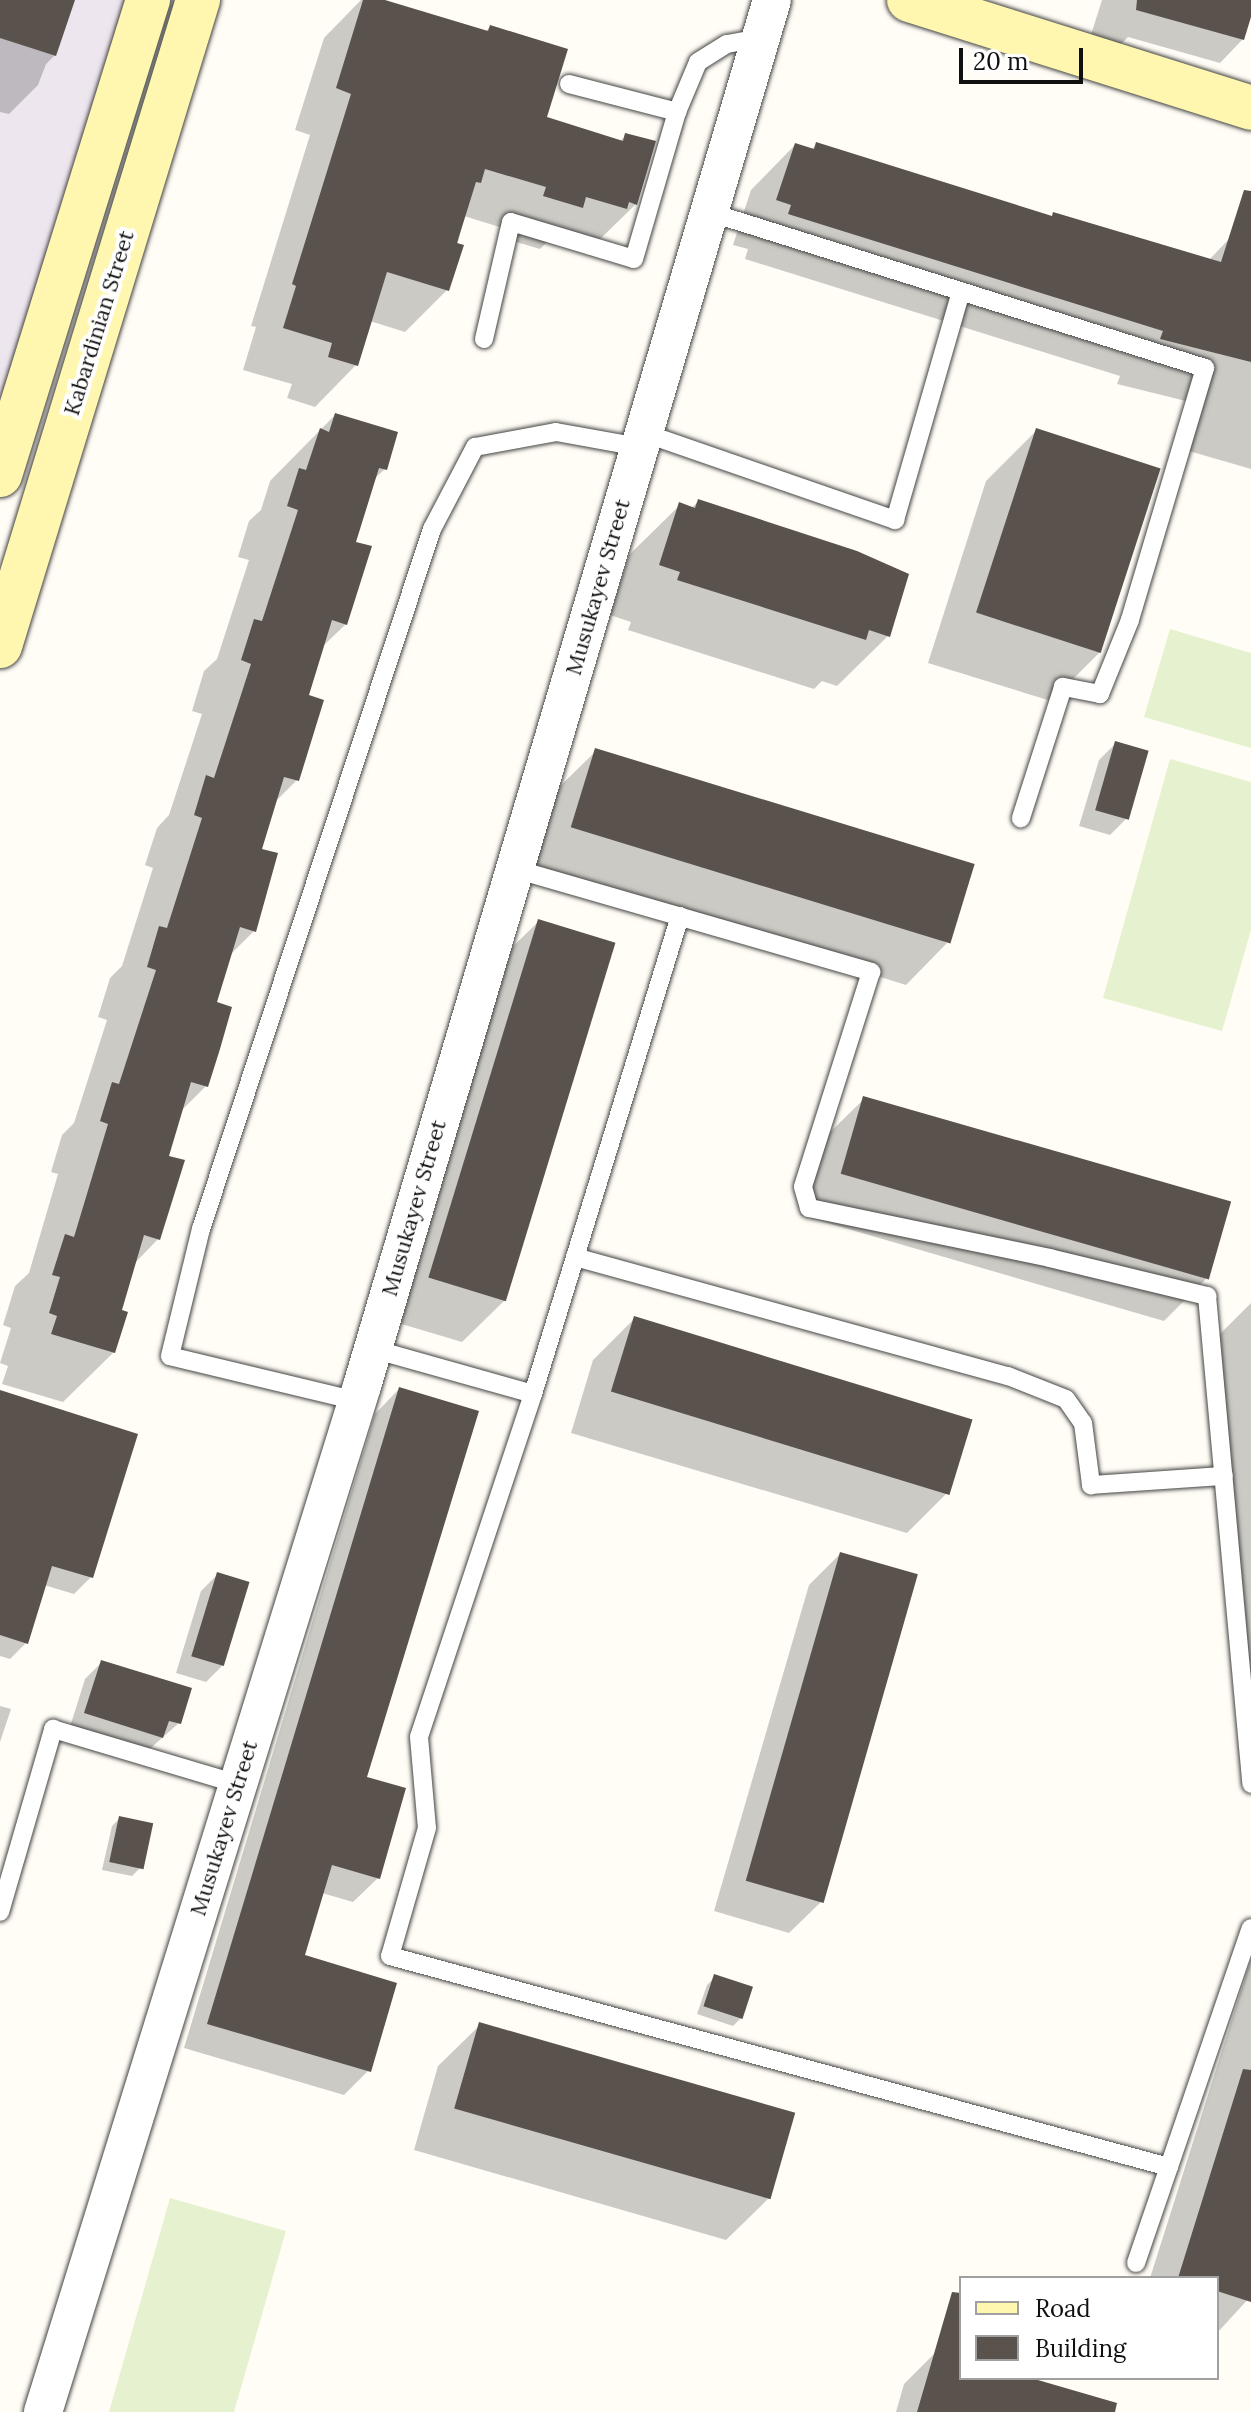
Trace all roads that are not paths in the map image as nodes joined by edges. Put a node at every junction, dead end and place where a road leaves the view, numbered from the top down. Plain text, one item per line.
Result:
1 (148, 0) edge
2 (198, 0) edge
3 (772, 0) edge
4 (909, 0) edge
5 (761, 38) junction
6 (569, 84) dead end
7 (1251, 108) edge
8 (677, 112) junction
9 (709, 212) junction
10 (961, 291) junction
11 (484, 339) dead end
12 (642, 440) junction
13 (0, 475) edge
14 (0, 646) edge
15 (1021, 818) dead end
16 (515, 869) junction
17 (680, 916) junction
18 (575, 1257) junction
19 (373, 1349) junction
20 (533, 1394) junction
21 (357, 1401) junction
22 (1224, 1476) junction
23 (238, 1784) junction
24 (1251, 1784) edge
25 (0, 1912) edge
26 (1251, 1928) edge
27 (1169, 2167) junction
28 (1136, 2263) dead end
29 (43, 2412) edge

1 - 13 main road
2 - 14 main road, Kabardinian Street
3 - 5 street, Musukayev Street
4 - 7 main road
5 - 8 lane
5 - 9 street, Musukayev Street
6 - 8 lane
8 - 11 lane
9 - 10 lane
9 - 12 street, Musukayev Street
10 - 12 lane
10 - 15 lane
12 - 16 street, Musukayev Street
12 - 21 lane
16 - 17 lane
16 - 19 street, Musukayev Street
17 - 18 lane
17 - 22 lane
18 - 20 lane
18 - 22 lane
19 - 20 lane
19 - 21 street, Musukayev Street
20 - 27 lane
21 - 23 street, Musukayev Street
22 - 24 lane
23 - 25 lane
23 - 29 street, Musukayev Street
26 - 27 lane
27 - 28 lane

